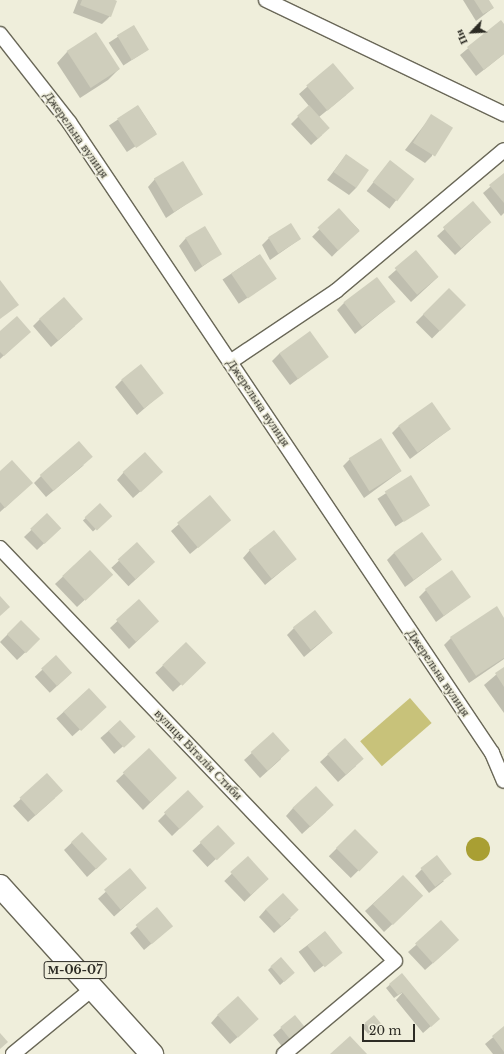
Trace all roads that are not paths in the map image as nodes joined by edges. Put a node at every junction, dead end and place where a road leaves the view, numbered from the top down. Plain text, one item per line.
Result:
1 (266, 0) edge
2 (0, 34) edge
3 (504, 114) edge
4 (504, 150) edge
5 (230, 362) junction
6 (0, 548) edge
7 (504, 781) edge
8 (0, 886) edge
9 (92, 988) junction
10 (13, 1054) edge
11 (152, 1054) edge
12 (284, 1054) edge

1 - 3 street
2 - 5 street, Джерельна вулиця
4 - 5 street
5 - 7 street, Джерельна вулиця
6 - 12 street, вулиця Віталія Стиби
8 - 9 main road, М-06-07
9 - 10 street
9 - 11 main road, М-06-07

